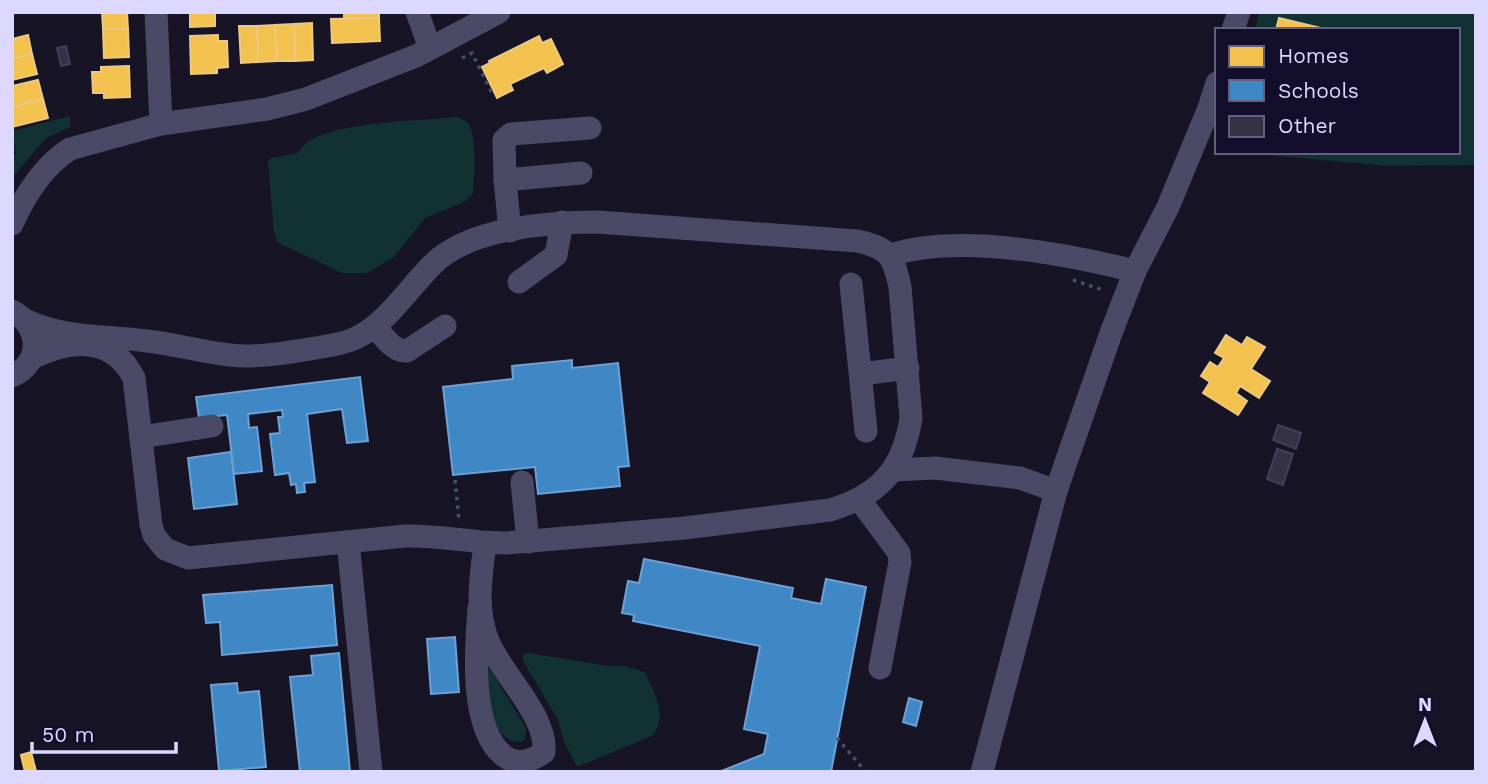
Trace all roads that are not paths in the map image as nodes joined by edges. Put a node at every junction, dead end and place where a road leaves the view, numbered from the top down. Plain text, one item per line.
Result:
1 (156, 12) edge
2 (417, 12) edge
3 (499, 12) edge
4 (430, 48) junction
5 (1215, 89) edge
6 (161, 124) junction
7 (590, 128) dead end
8 (581, 173) dead end
9 (505, 180) junction
10 (562, 222) junction
11 (12, 224) edge
12 (510, 231) junction
13 (891, 255) junction
14 (1135, 271) junction
15 (519, 282) dead end
16 (851, 284) dead end
17 (12, 291) edge
18 (21, 316) edge
19 (375, 326) junction
20 (445, 326) dead end
21 (175, 346) junction
22 (32, 358) junction
23 (908, 368) junction
24 (861, 374) junction
25 (12, 376) edge
26 (134, 378) junction
27 (212, 426) dead end
28 (866, 431) dead end
29 (141, 437) junction
30 (894, 470) junction
31 (522, 482) dead end
32 (1056, 491) junction
33 (859, 499) junction
34 (528, 541) junction
35 (348, 542) junction
36 (485, 543) junction
37 (479, 608) junction
38 (880, 668) dead end
39 (371, 772) edge
40 (982, 772) edge

1 - 6 street
2 - 4 street
3 - 4 street
4 - 6 street
5 - 14 street
6 - 11 street
7 - 9 street
8 - 9 street
9 - 12 street
10 - 12 street
10 - 13 street
10 - 15 street
12 - 19 street
13 - 14 street
13 - 23 street
14 - 32 street
16 - 24 street
17 - 18 street
18 - 21 street
18 - 22 street
19 - 20 street
19 - 21 street
21 - 26 street
22 - 25 street
22 - 26 street
23 - 24 street
23 - 30 street
24 - 28 street
26 - 29 street
27 - 29 street
29 - 35 street
30 - 32 street
30 - 33 street
31 - 34 street
32 - 40 street
33 - 34 street
33 - 38 street
34 - 36 street
35 - 36 street
35 - 39 street
36 - 37 street
37 - 37 street

